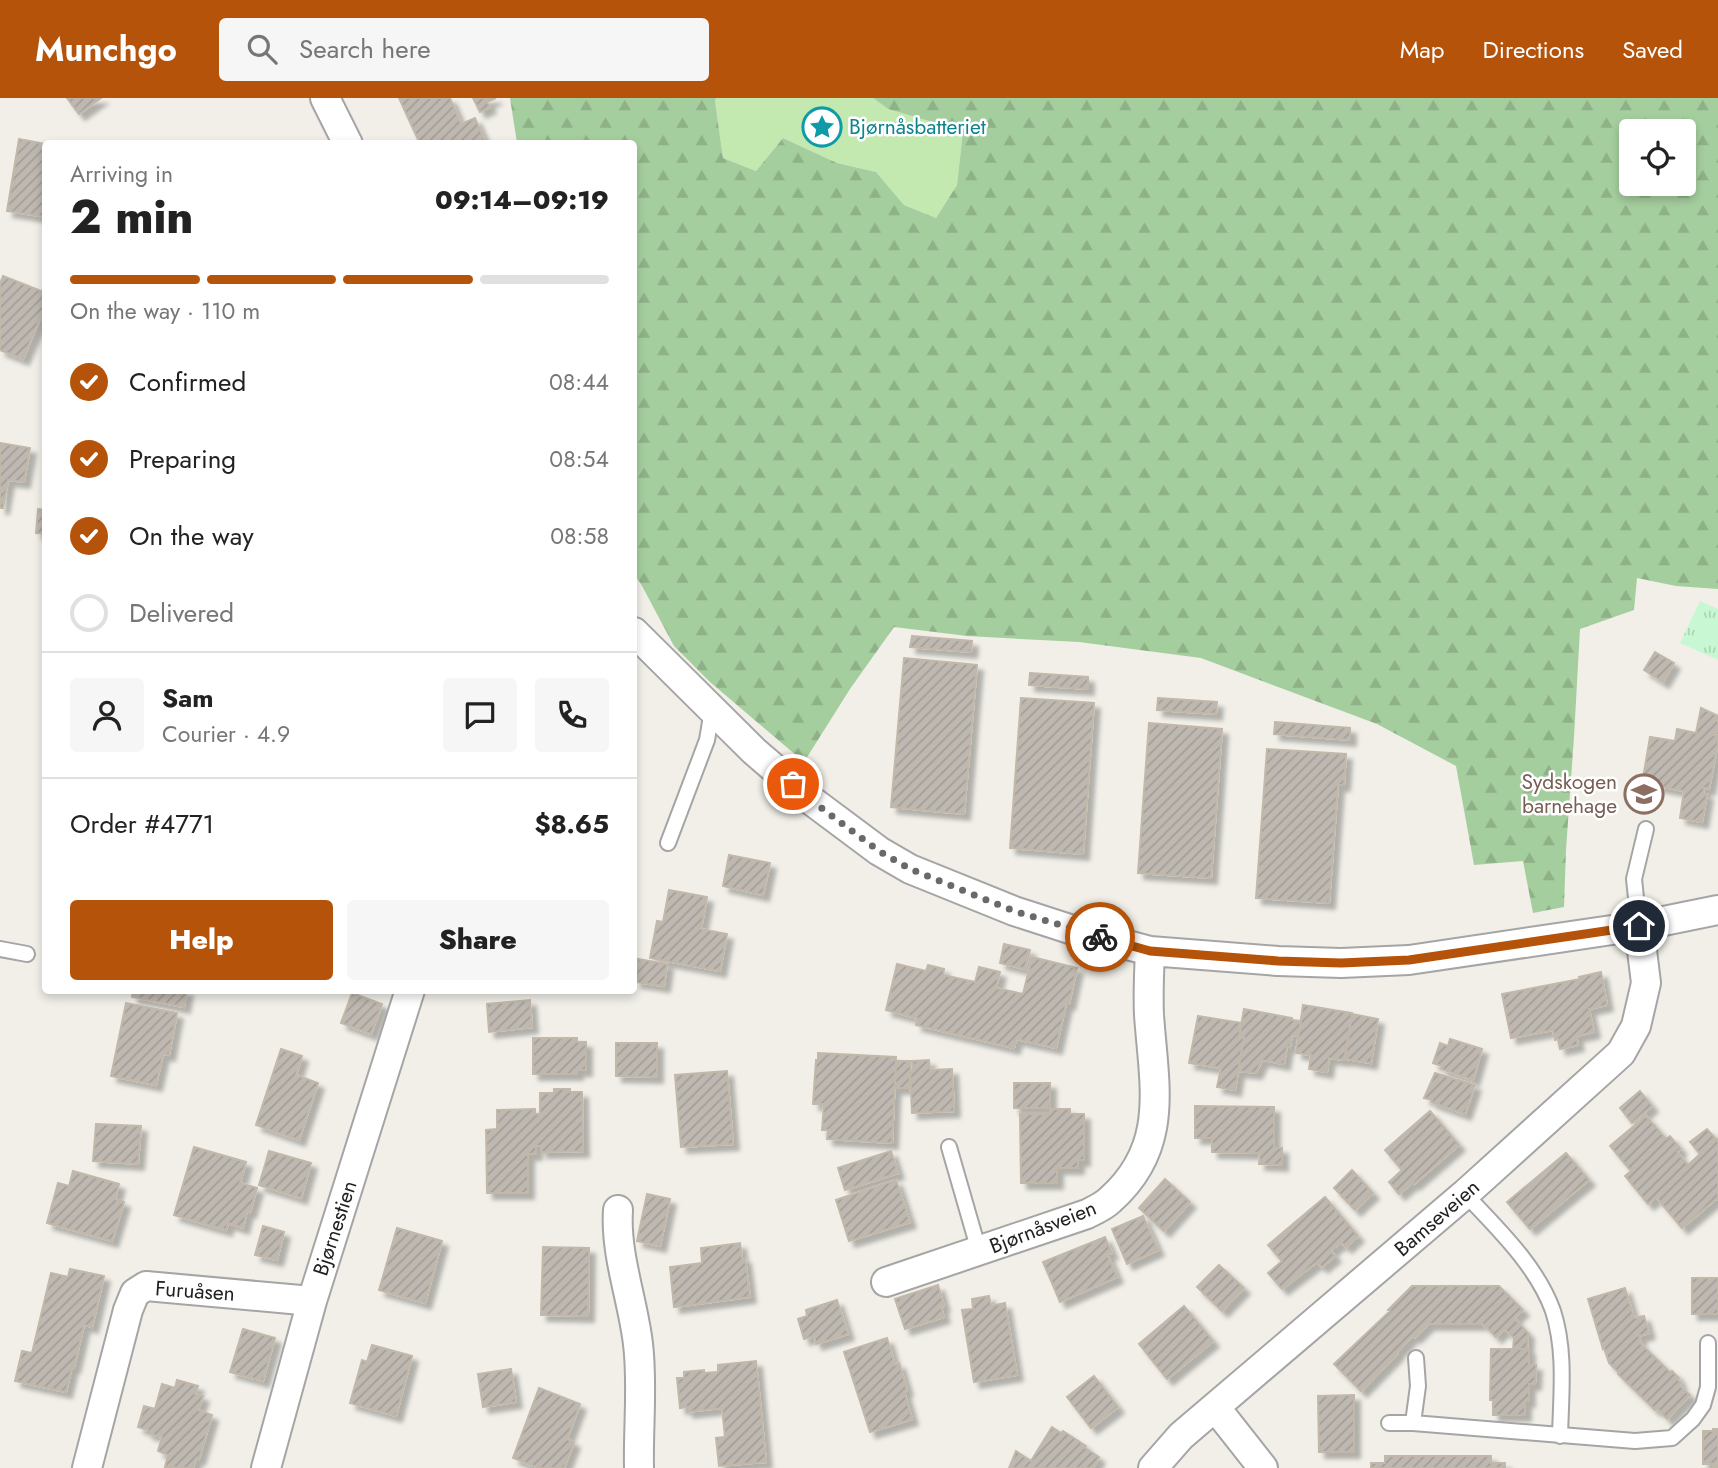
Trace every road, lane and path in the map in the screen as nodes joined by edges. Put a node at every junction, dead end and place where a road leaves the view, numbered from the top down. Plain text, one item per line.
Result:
1 (325, 98) edge
2 (346, 140) edge
3 (637, 635) edge
4 (712, 709) junction
5 (1646, 829) dead end
6 (668, 843) dead end
7 (1718, 910) edge
8 (1639, 926) junction
9 (0, 949) edge
10 (1150, 951) junction
11 (27, 954) dead end
12 (409, 994) edge
13 (949, 1147) dead end
14 (1465, 1194) junction
15 (618, 1210) dead end
16 (979, 1251) junction
17 (886, 1282) dead end
18 (312, 1301) junction
19 (1707, 1343) dead end
20 (1416, 1358) dead end
21 (1215, 1407) junction
22 (1389, 1423) dead end
23 (1413, 1423) junction
24 (1560, 1436) junction
25 (87, 1468) edge
26 (266, 1468) edge
27 (639, 1468) edge
28 (1153, 1468) edge
29 (1263, 1468) edge

1 - 2 street
3 - 4 street
4 - 6 lane
4 - 10 street
5 - 8 lane
7 - 8 street
8 - 10 street
8 - 14 street, Bamseveien
9 - 11 lane
10 - 16 street, Bjørnåsveien
12 - 18 street, Bjørnestien
13 - 16 lane
14 - 21 street, Bamseveien
14 - 24 lane
15 - 27 street
16 - 17 street, Bjørnåsveien
18 - 25 street, Furuåsen
18 - 26 street, Bjørnestien
19 - 24 lane
20 - 23 lane
21 - 28 street, Bamseveien
21 - 29 street
22 - 23 lane
23 - 24 lane

